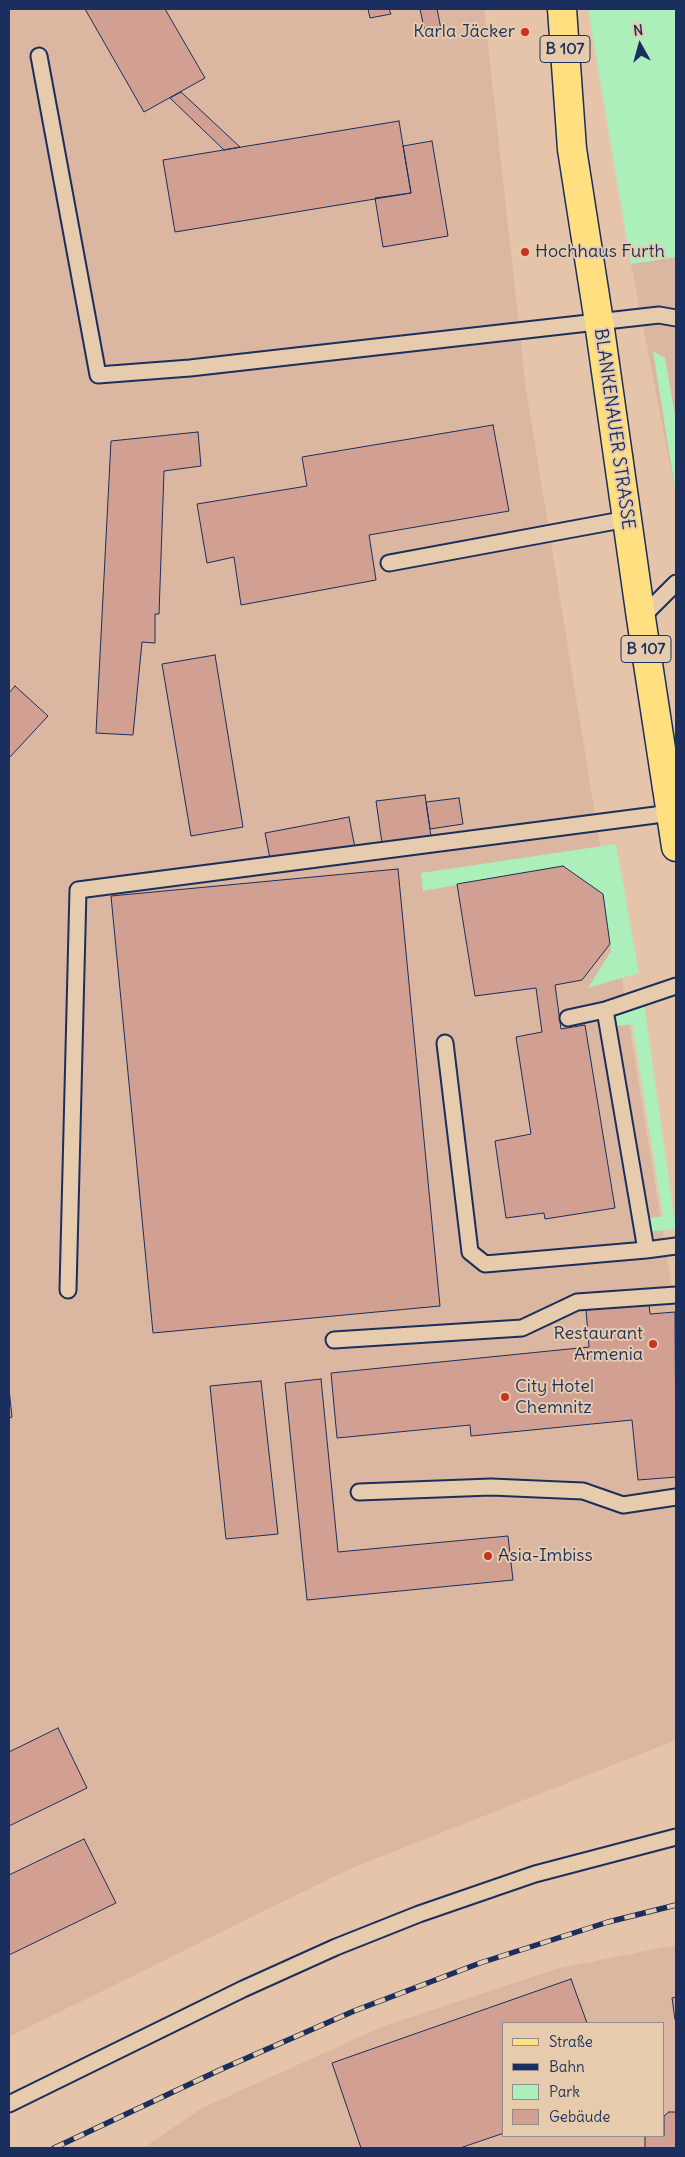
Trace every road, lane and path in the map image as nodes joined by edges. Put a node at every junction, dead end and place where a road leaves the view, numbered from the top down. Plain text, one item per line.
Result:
1 (562, 9) edge
2 (40, 56) dead end
3 (676, 318) edge
4 (599, 322) junction
5 (627, 520) junction
6 (389, 563) dead end
7 (676, 583) edge
8 (641, 618) junction
9 (671, 813) junction
10 (676, 847) edge
11 (676, 986) edge
12 (605, 1010) junction
13 (568, 1018) dead end
14 (445, 1043) dead end
15 (676, 1246) edge
16 (646, 1250) junction
17 (68, 1290) dead end
18 (676, 1295) edge
19 (334, 1340) dead end
20 (359, 1492) dead end
21 (676, 1498) edge
22 (676, 1837) edge
23 (9, 2104) edge

1 - 4 main road, BLANKENAUER STRASSE / B 107
2 - 4 lane
3 - 4 lane
4 - 5 main road, BLANKENAUER STRASSE / B 107
5 - 6 lane
5 - 8 main road, BLANKENAUER STRASSE / B 107
7 - 8 lane
8 - 9 main road, BLANKENAUER STRASSE / B 107
9 - 10 main road, BLANKENAUER STRASSE / B 107
9 - 17 lane
11 - 12 lane
12 - 13 lane
12 - 16 lane
14 - 16 lane
15 - 16 lane
18 - 19 lane
20 - 21 lane
22 - 23 lane

